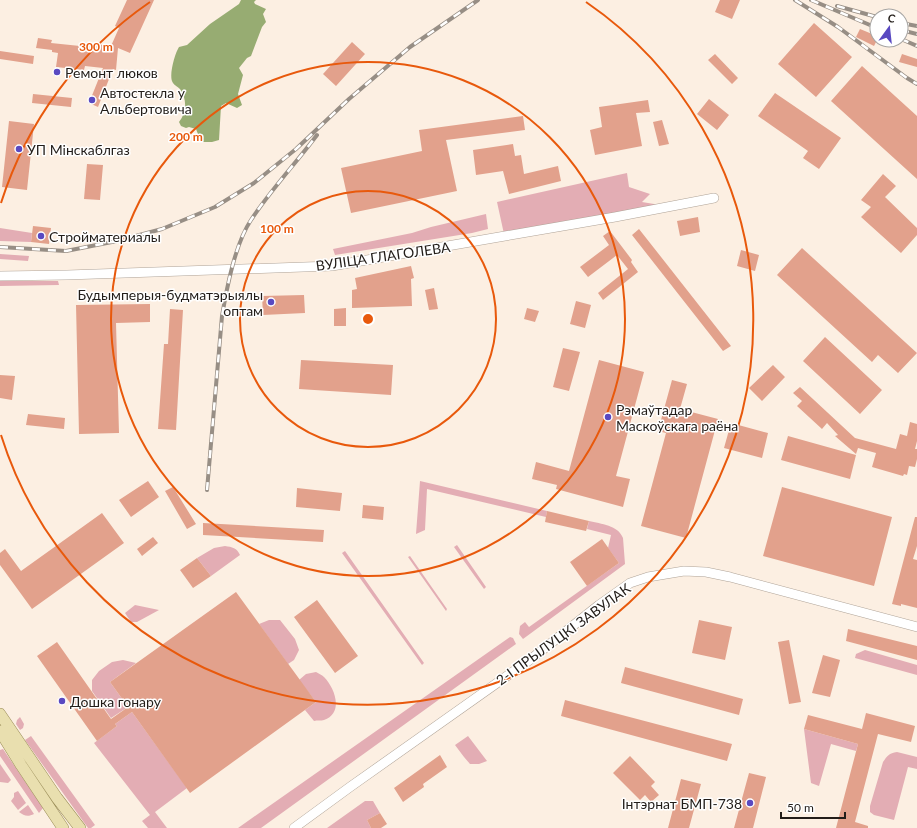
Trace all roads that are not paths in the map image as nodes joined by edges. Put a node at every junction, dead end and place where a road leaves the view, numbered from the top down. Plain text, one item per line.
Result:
1 (714, 198) dead end
2 (0, 276) edge
3 (917, 627) edge
4 (0, 714) edge
5 (0, 731) edge
6 (63, 828) edge
7 (80, 828) edge
8 (294, 828) edge

1 - 2 street, ВУЛІЦА ГЛАГОЛЕВА
3 - 8 street, 2-І ПРЫЛУЦКІ ЗАВУЛАК
4 - 7 main road
5 - 6 main road

